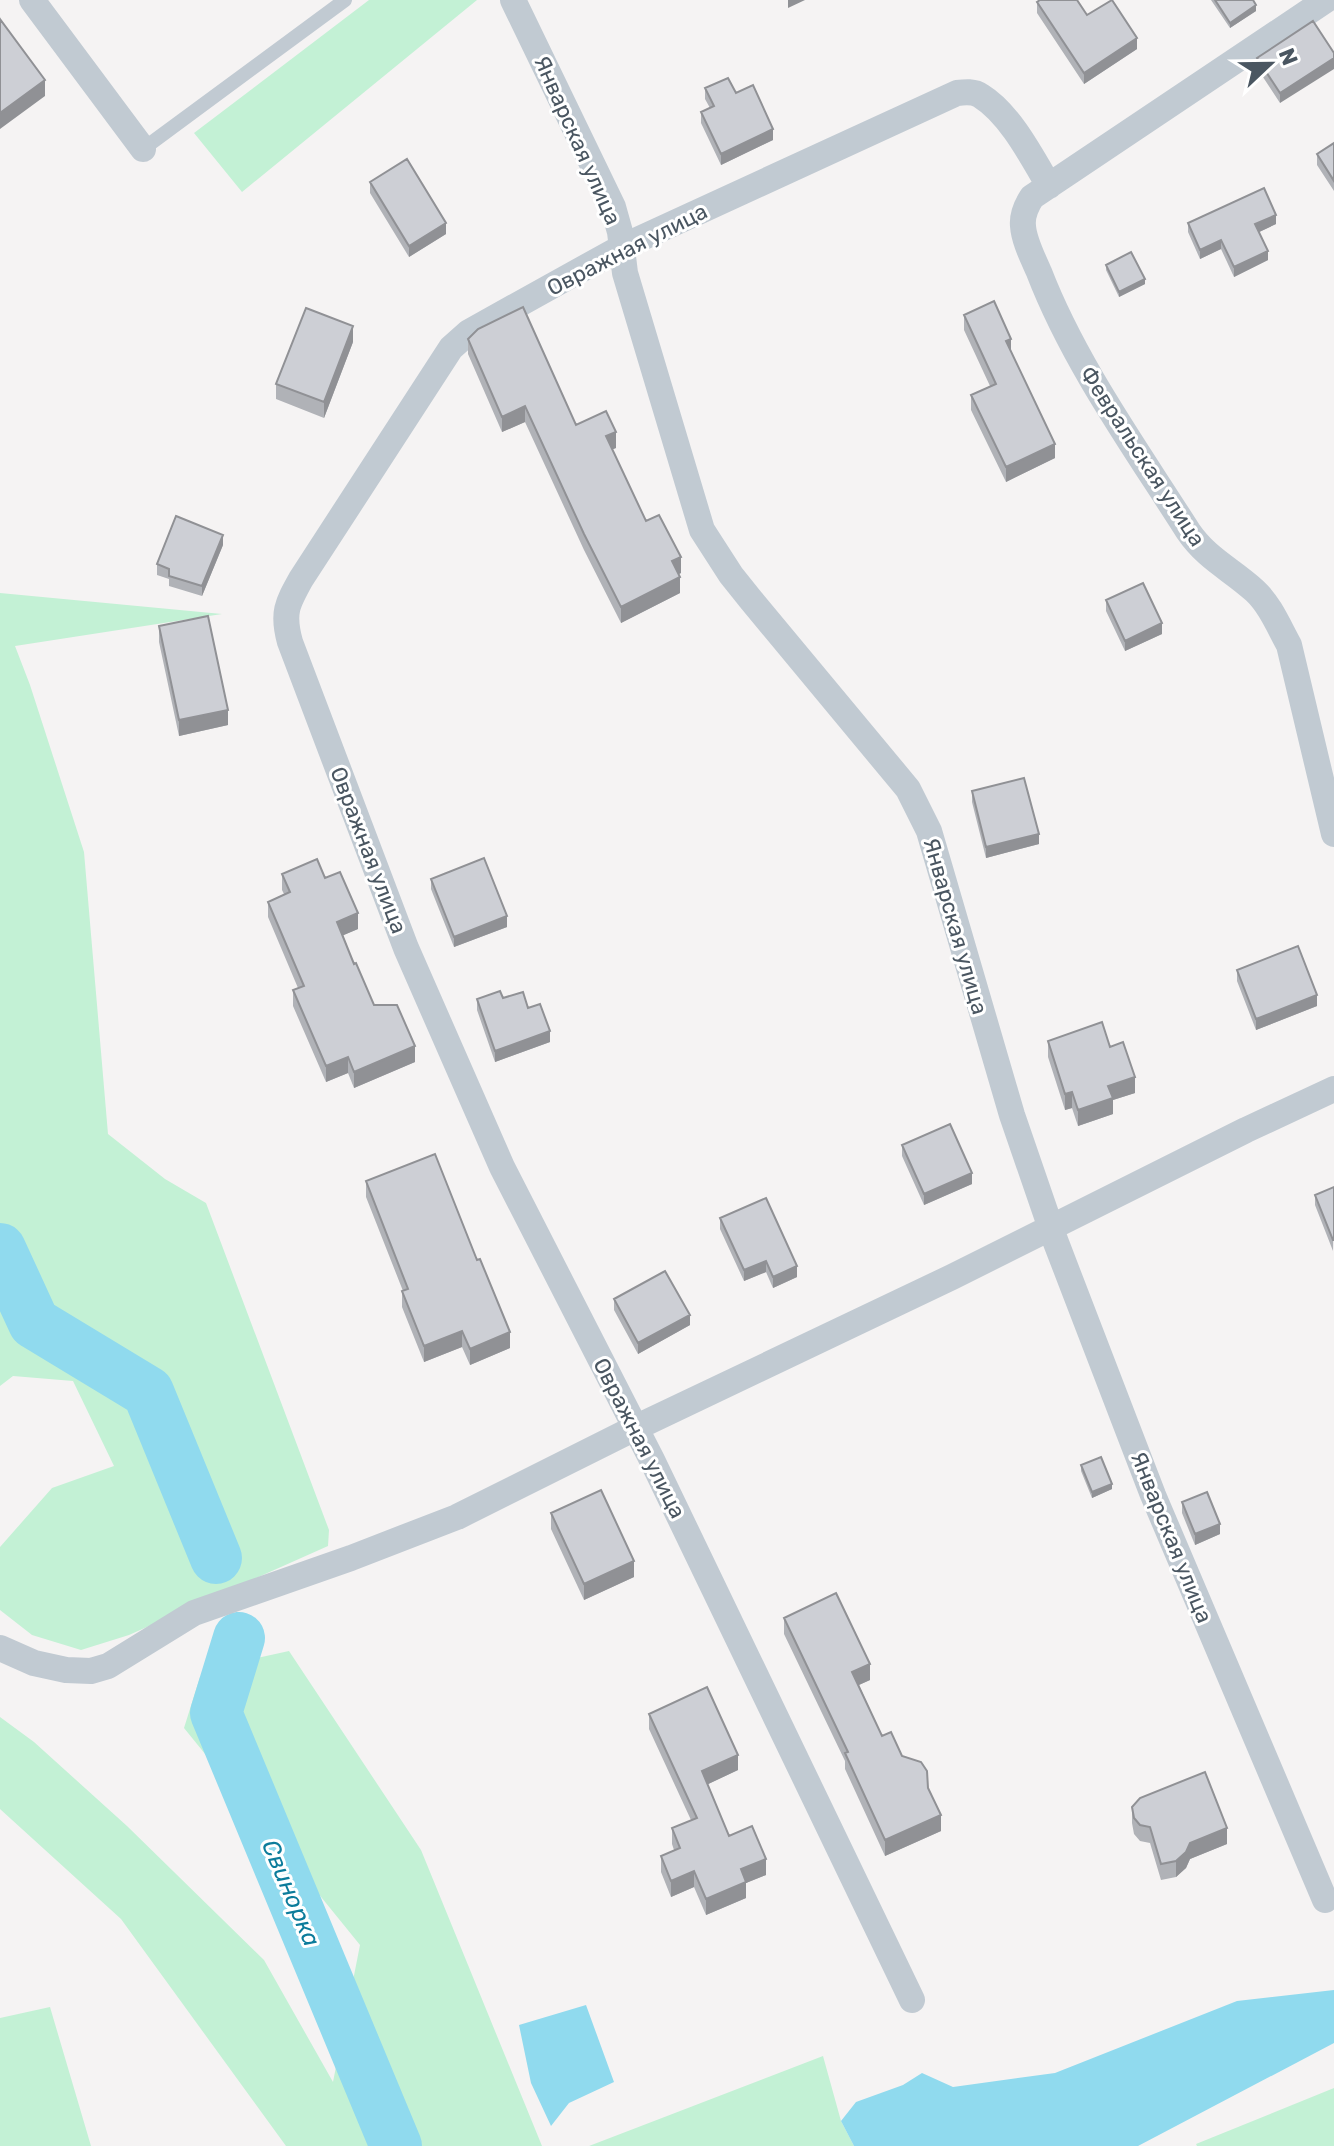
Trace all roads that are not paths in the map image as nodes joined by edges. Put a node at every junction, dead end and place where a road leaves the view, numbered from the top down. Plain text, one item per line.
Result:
1 (32, 0) edge
2 (345, 0) edge
3 (513, 0) edge
4 (1326, 0) edge
5 (143, 149) joint
6 (1041, 192) junction
7 (622, 247) junction
8 (1334, 834) edge
9 (1334, 1089) edge
10 (1051, 1227) junction
11 (635, 1428) junction
12 (0, 1648) edge
13 (1325, 1900) dead end
14 (912, 2000) dead end

1 - 5 street
2 - 5 lane
3 - 7 street, Январская улица
4 - 6 street
6 - 7 street, Овражная улица
6 - 8 street, Февральская улица
7 - 10 street, Январская улица
7 - 11 street, Овражная улица
9 - 10 street
10 - 11 street
10 - 13 street, Январская улица
11 - 12 street
11 - 14 street, Овражная улица

